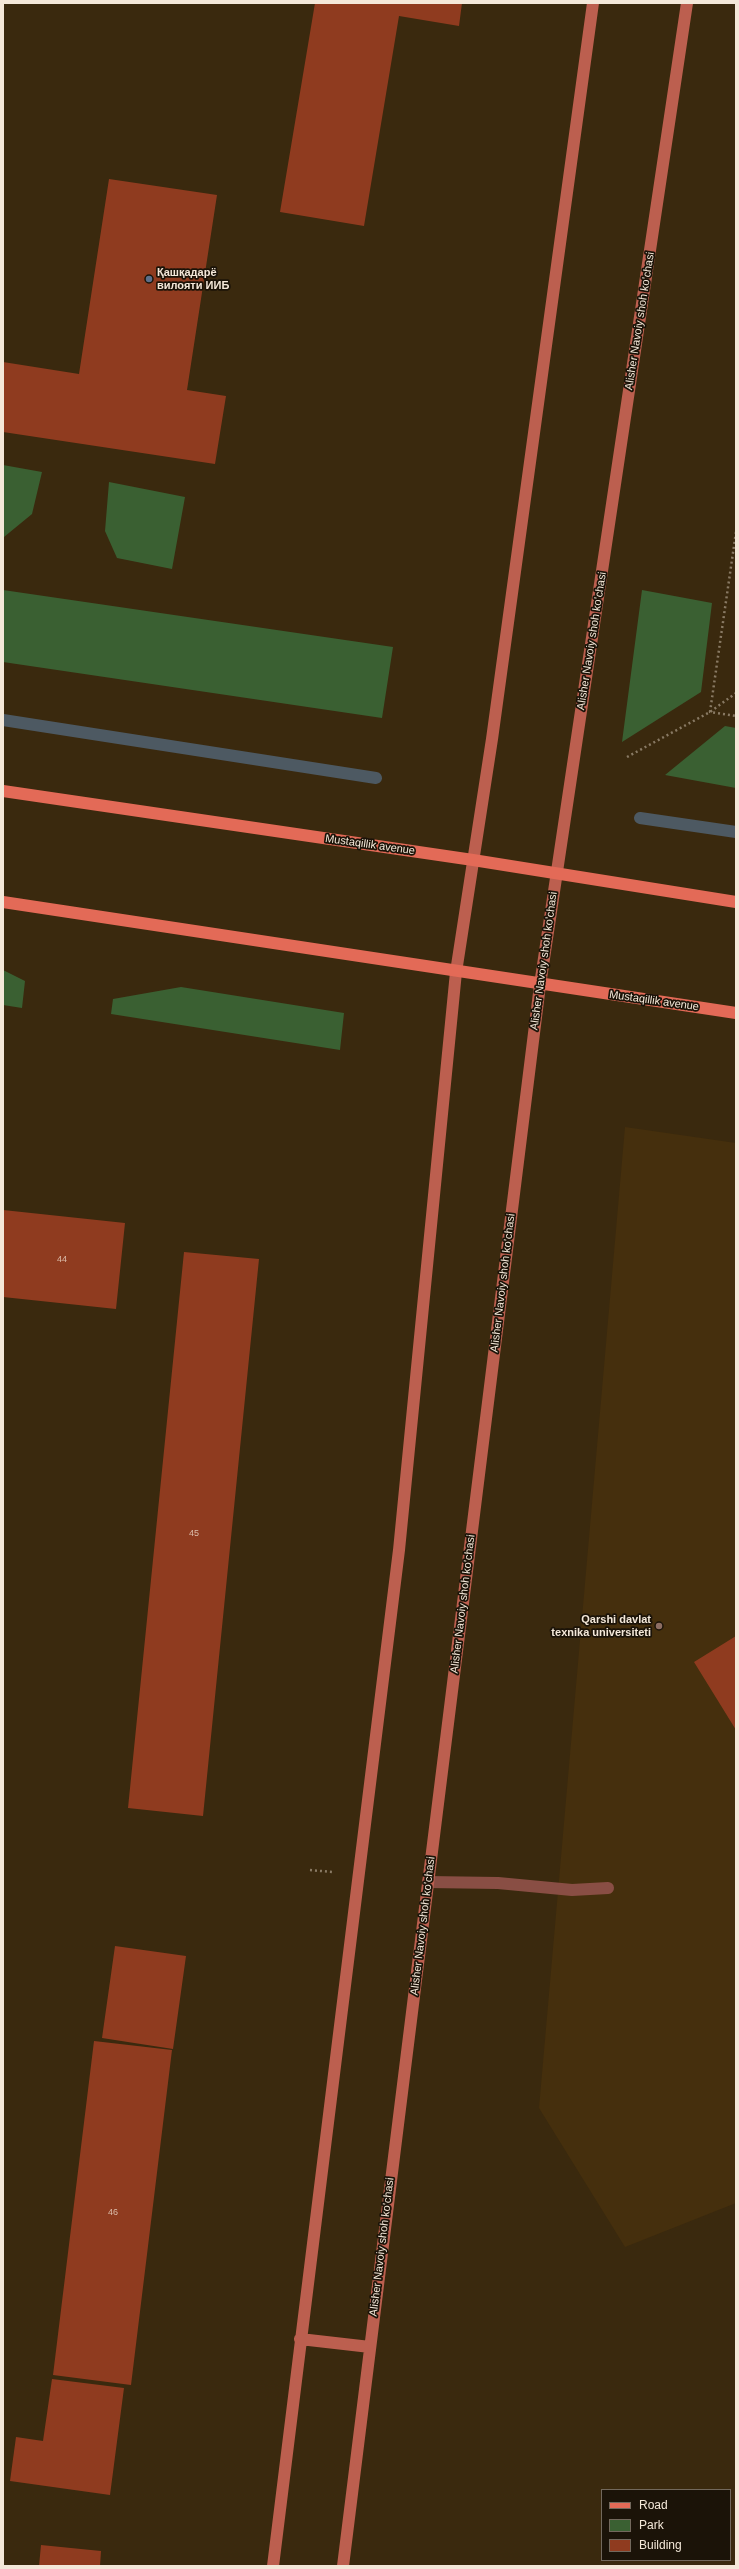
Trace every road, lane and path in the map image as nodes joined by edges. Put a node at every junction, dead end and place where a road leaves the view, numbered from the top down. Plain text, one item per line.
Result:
1 (593, 3) edge
2 (687, 3) edge
3 (736, 532) edge
4 (736, 693) edge
5 (710, 712) junction
6 (736, 716) edge
7 (627, 757) dead end
8 (3, 791) edge
9 (473, 860) junction
10 (557, 874) junction
11 (3, 902) edge
12 (736, 902) edge
13 (456, 972) junction
14 (540, 985) junction
15 (736, 1013) edge
16 (428, 1882) junction
17 (608, 1888) dead end
18 (300, 2339) junction
19 (370, 2346) junction
20 (273, 2566) edge
21 (343, 2566) edge

1 - 9 main road
2 - 10 main road, Alisher Navoiy shoh ko'chasi
3 - 5 path
4 - 5 path
5 - 6 path
5 - 7 path
8 - 9 main road, Mustaqillik avenue
9 - 10 main road, Mustaqillik avenue
9 - 13 main road
10 - 12 main road, Mustaqillik avenue
10 - 14 main road, Alisher Navoiy shoh ko'chasi
11 - 13 main road, Mustaqillik avenue
13 - 14 main road, Mustaqillik avenue
13 - 18 main road
14 - 15 main road, Mustaqillik avenue
14 - 16 main road, Alisher Navoiy shoh ko'chasi
16 - 17 lane
16 - 19 main road, Alisher Navoiy shoh ko'chasi
18 - 19 main road
18 - 20 main road
19 - 21 main road, Alisher Navoiy shoh ko'chasi

